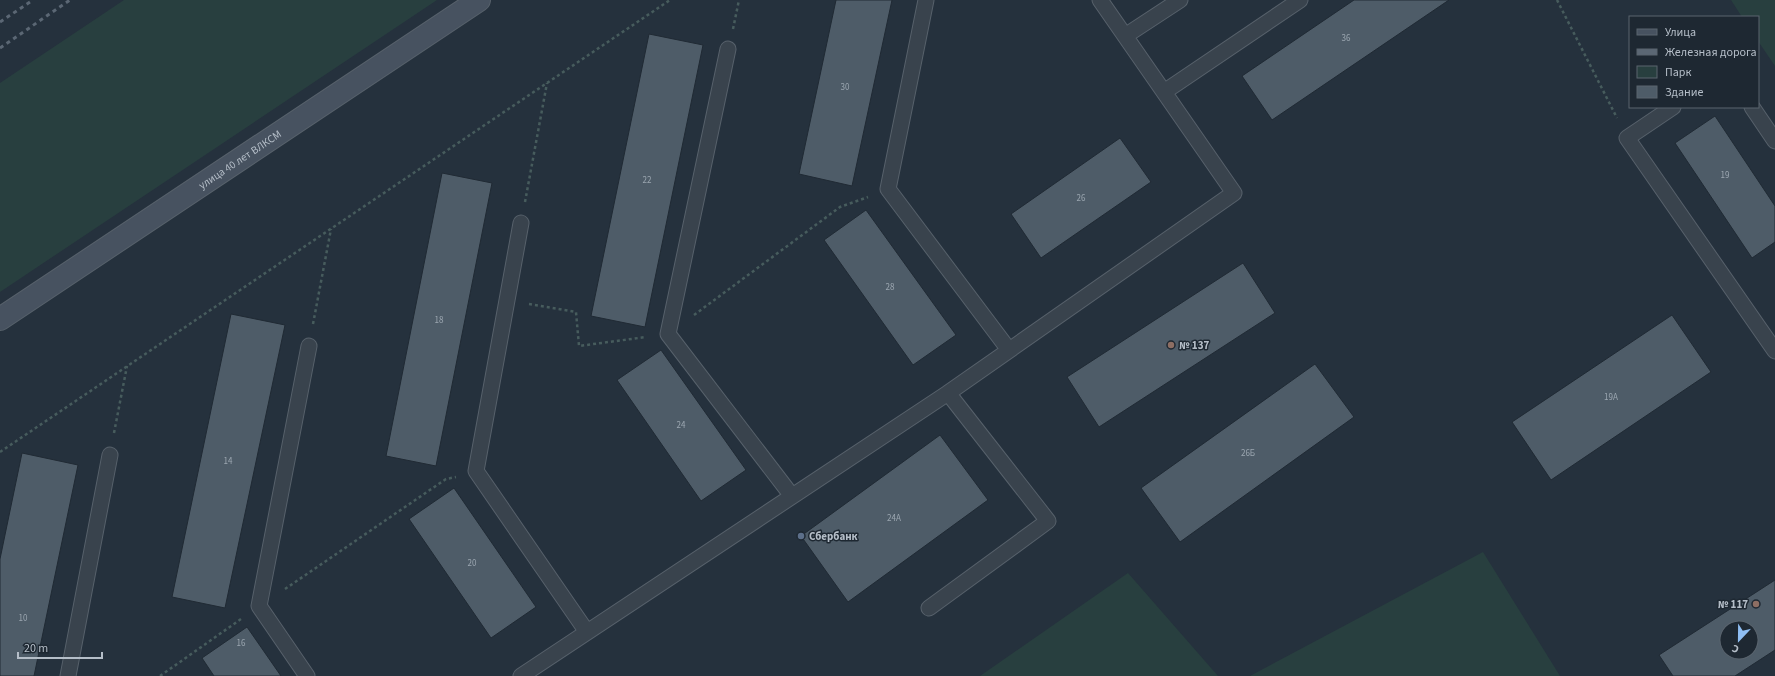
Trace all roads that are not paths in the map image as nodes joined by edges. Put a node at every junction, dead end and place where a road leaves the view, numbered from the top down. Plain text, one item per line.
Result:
1 (479, 0) edge
2 (926, 0) edge
3 (1100, 0) edge
4 (1180, 0) edge
5 (1300, 0) edge
6 (1125, 36) junction
7 (728, 49) road end
8 (1164, 92) junction
9 (1672, 108) edge
10 (1753, 108) edge
11 (1775, 141) edge
12 (521, 223) road end
13 (0, 319) edge
14 (309, 346) road end
15 (1009, 350) junction
16 (1775, 351) edge
17 (948, 393) junction
18 (110, 455) road end
19 (792, 496) junction
20 (928, 608) dead end
21 (587, 632) junction
22 (68, 676) edge
23 (307, 676) edge
24 (521, 676) edge

1 - 13 street, улица 40 лет ВЛКСМ
2 - 15 lane
3 - 6 lane
4 - 6 lane
5 - 8 lane
6 - 8 lane
7 - 19 lane
8 - 15 lane
9 - 16 lane
10 - 11 lane
12 - 21 lane
14 - 23 lane
15 - 17 lane
17 - 19 lane
17 - 20 lane
18 - 22 lane
19 - 21 lane
21 - 24 lane

